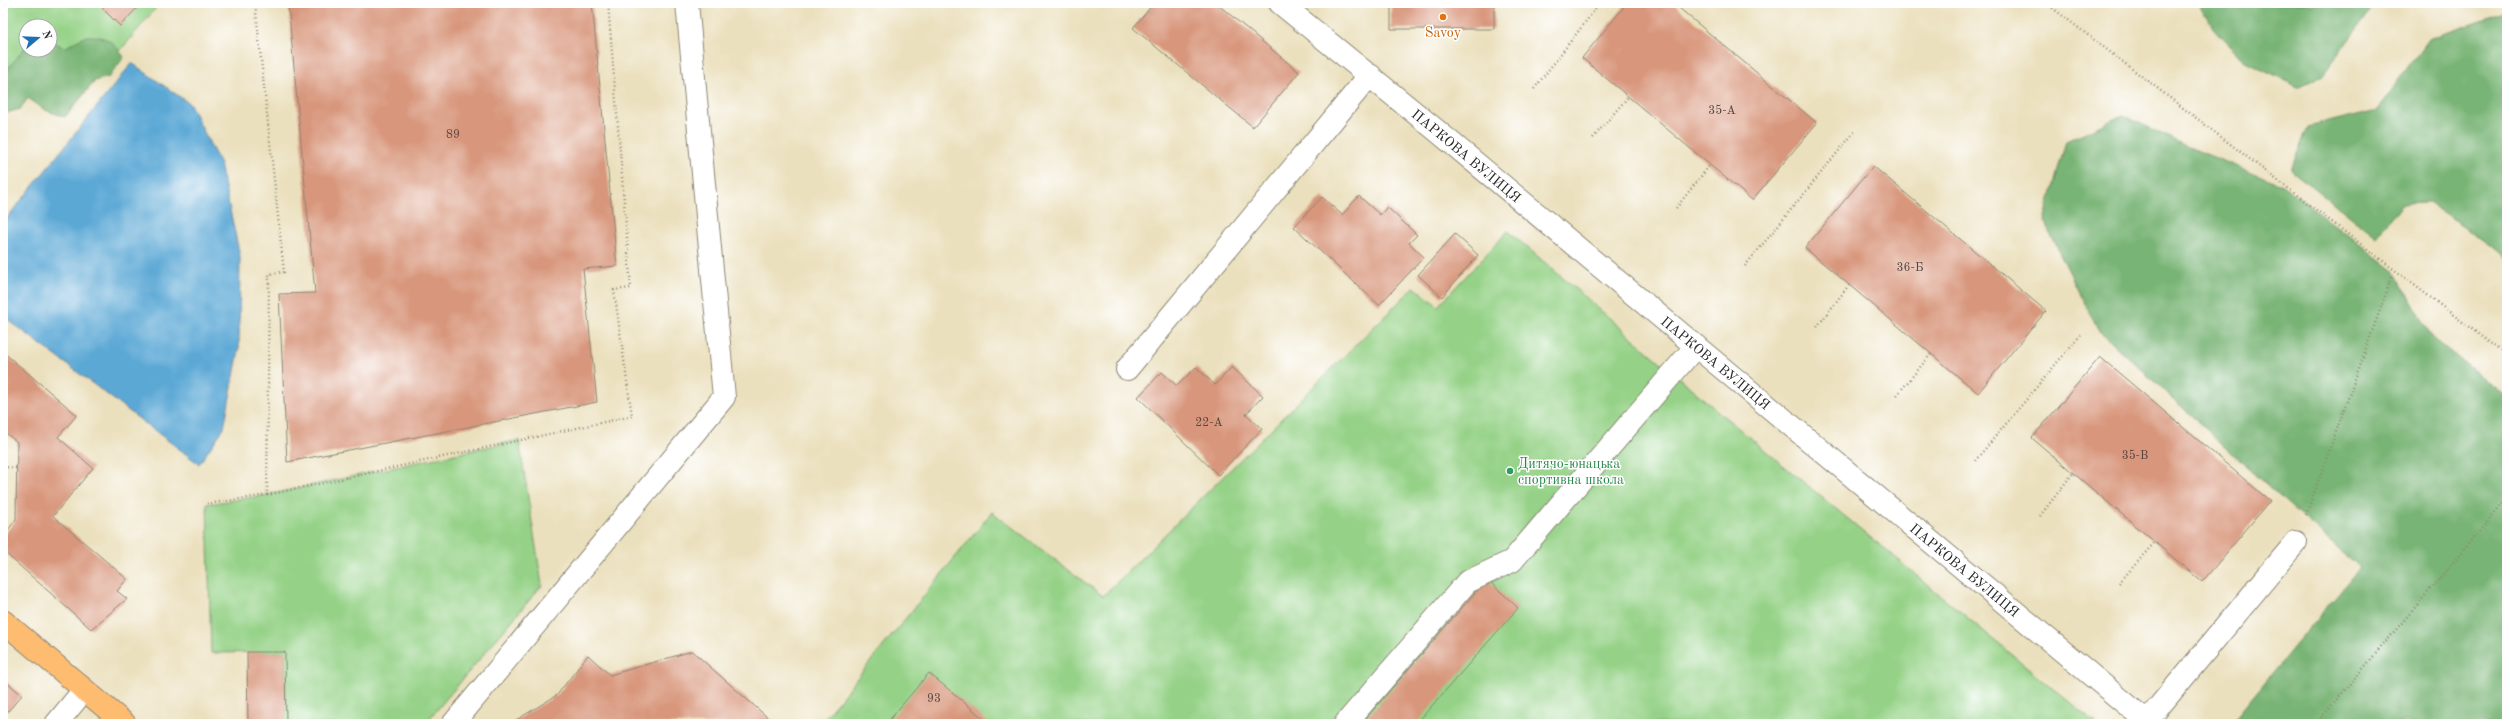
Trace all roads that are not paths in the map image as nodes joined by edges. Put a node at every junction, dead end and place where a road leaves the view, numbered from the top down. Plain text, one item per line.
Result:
1 (687, 3) edge
2 (1280, 3) edge
3 (1370, 75) junction
4 (1696, 346) junction
5 (1127, 369) dead end
6 (2296, 542) road end
7 (3, 622) edge
8 (84, 690) junction
9 (2148, 722) edge
10 (56, 724) edge
11 (125, 724) edge
12 (453, 724) edge
13 (1345, 724) edge

1 - 12 street
2 - 3 street, ПАРКОВА ВУЛИЦЯ
3 - 4 street, ПАРКОВА ВУЛИЦЯ
3 - 5 street
4 - 9 street, ПАРКОВА ВУЛИЦЯ
4 - 13 street
6 - 9 street
7 - 8 main road
8 - 10 street
8 - 11 main road

